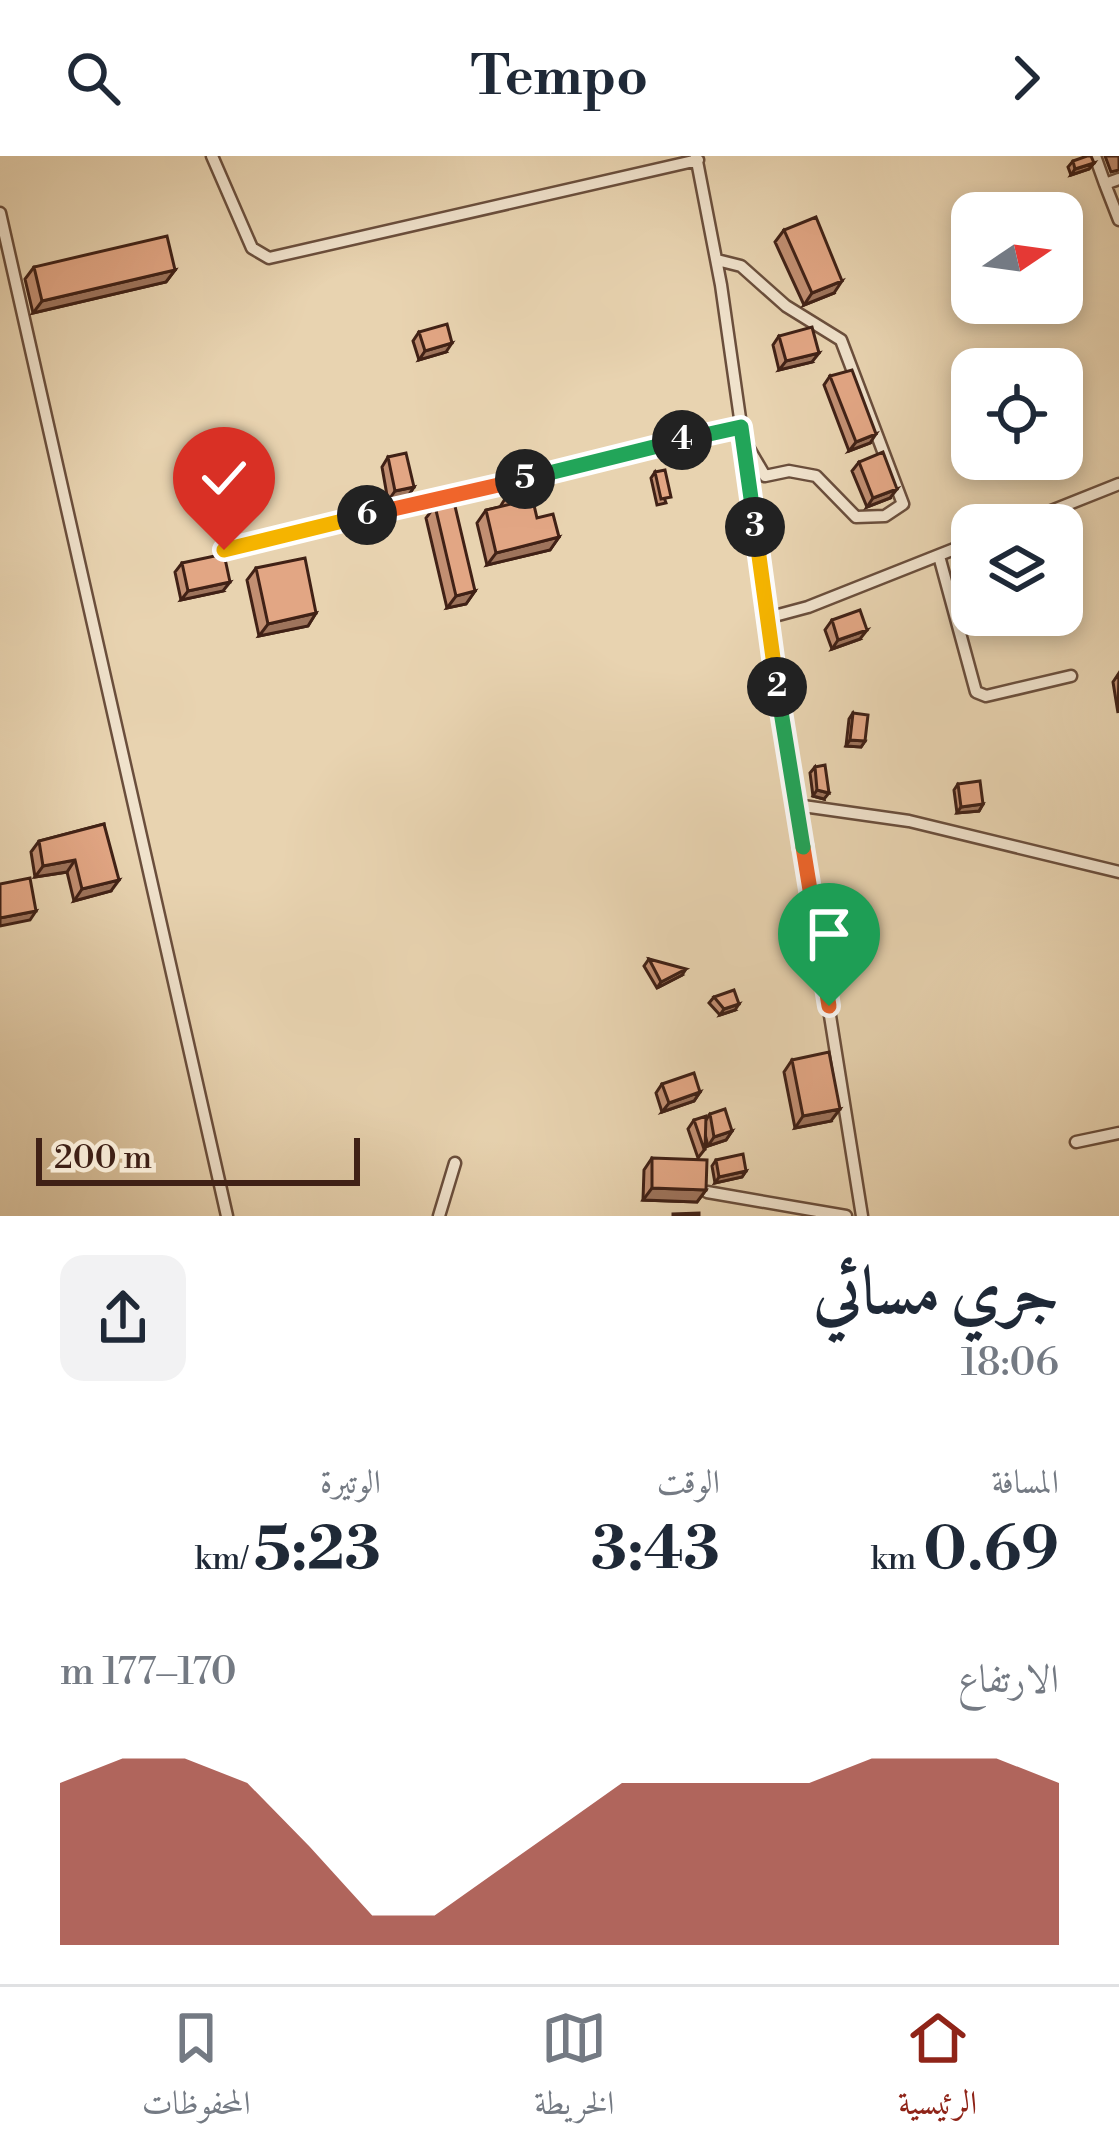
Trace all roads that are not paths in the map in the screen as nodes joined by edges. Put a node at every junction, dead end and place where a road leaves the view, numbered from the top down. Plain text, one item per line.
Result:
1 (212, 156) edge
2 (1095, 156) edge
3 (697, 158) edge
4 (1119, 179) edge
5 (1105, 184) junction
6 (0, 213) edge
7 (1119, 220) edge
8 (717, 260) junction
9 (16, 285) junction
10 (0, 288) edge
11 (742, 433) junction
12 (1119, 484) edge
13 (1069, 504) edge
14 (224, 550) edge
15 (951, 551) edge
16 (939, 556) junction
17 (767, 618) junction
18 (1071, 676) dead end
19 (796, 805) junction
20 (1119, 872) edge
21 (1119, 1132) edge
22 (1076, 1142) dead end
23 (455, 1163) dead end
24 (707, 1192) edge
25 (227, 1216) edge
26 (439, 1216) edge
27 (853, 1216) edge

1 - 3 street
2 - 5 street
3 - 8 street
4 - 5 street
5 - 7 street
6 - 9 street
8 - 11 street
8 - 11 street
9 - 10 street
9 - 25 street
11 - 14 street
11 - 17 street
12 - 13 street
15 - 16 street
16 - 17 street
16 - 18 street
17 - 19 street
19 - 20 street
19 - 27 street
21 - 22 street
23 - 26 street
24 - 27 street

